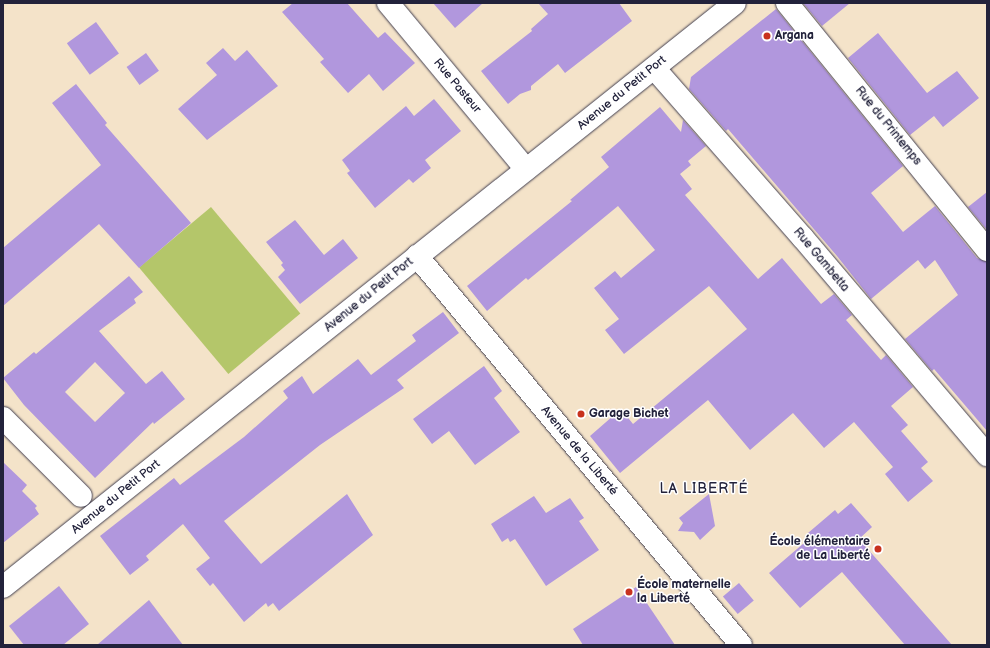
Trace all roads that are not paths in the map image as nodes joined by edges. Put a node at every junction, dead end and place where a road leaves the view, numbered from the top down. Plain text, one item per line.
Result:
1 (388, 3) edge
2 (734, 3) edge
3 (787, 3) edge
4 (654, 68) junction
5 (526, 169) junction
6 (987, 250) edge
7 (417, 256) junction
8 (3, 418) edge
9 (987, 455) edge
10 (81, 496) dead end
11 (3, 587) edge
12 (741, 645) edge

1 - 5 street, Rue Pasteur
2 - 4 street, Avenue du Petit Port
3 - 6 street, Rue du Printemps
4 - 5 street, Avenue du Petit Port
4 - 9 street, Rue Gambetta
5 - 7 street, Avenue du Petit Port
7 - 11 street, Avenue du Petit Port
7 - 12 street, Avenue de la Liberté
8 - 10 street

